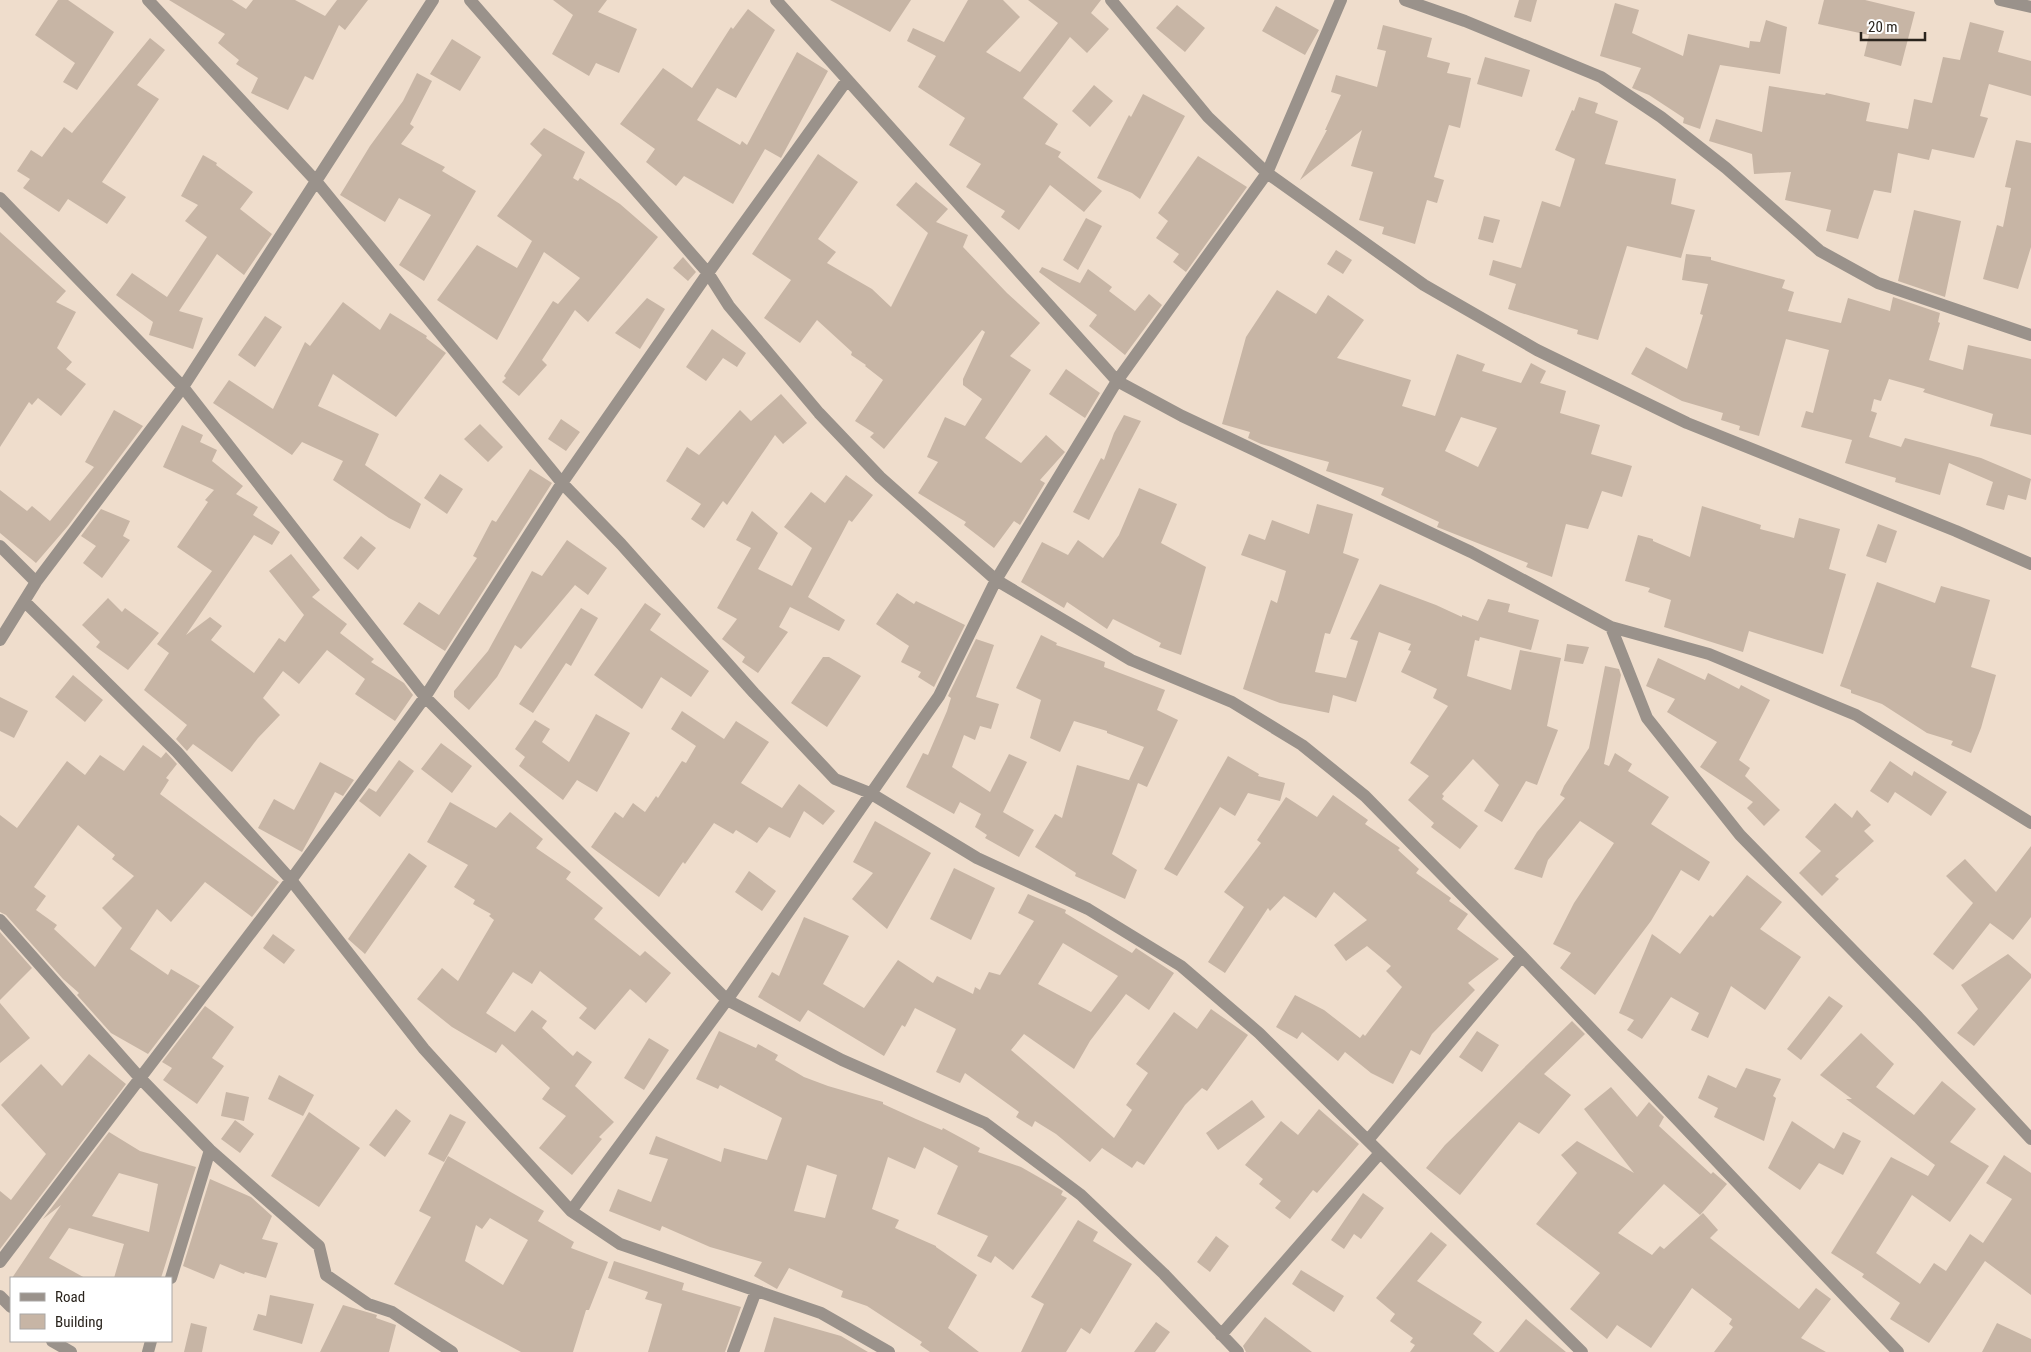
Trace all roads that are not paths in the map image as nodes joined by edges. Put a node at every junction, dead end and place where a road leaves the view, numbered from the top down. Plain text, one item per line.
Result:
1 (148, 0) edge
2 (433, 0) edge
3 (470, 0) edge
4 (776, 0) edge
5 (1111, 0) edge
6 (1340, 0) edge
7 (1405, 0) edge
8 (2000, 0) edge
9 (2031, 7) edge
10 (847, 80) junction
11 (1267, 173) junction
12 (316, 181) junction
13 (0, 198) edge
14 (708, 273) junction
15 (2031, 335) edge
16 (1117, 381) junction
17 (183, 387) junction
18 (562, 483) junction
19 (0, 546) edge
20 (2031, 564) edge
21 (996, 580) junction
22 (36, 582) junction
23 (25, 602) junction
24 (1611, 627) junction
25 (0, 640) edge
26 (426, 697) junction
27 (870, 793) junction
28 (2031, 824) edge
29 (291, 880) junction
30 (0, 920) edge
31 (1522, 956) junction
32 (727, 1000) junction
33 (140, 1078) junction
34 (2031, 1139) edge
35 (1368, 1140) junction
36 (210, 1150) junction
37 (1380, 1153) junction
38 (571, 1211) junction
39 (0, 1262) edge
40 (171, 1277) edge
41 (756, 1291) junction
42 (0, 1296) edge
43 (10, 1306) edge
44 (1221, 1335) junction
45 (54, 1342) edge
46 (70, 1352) edge
47 (452, 1352) edge
48 (733, 1352) edge
49 (889, 1352) edge
50 (1238, 1352) edge
51 (1582, 1352) edge
52 (1898, 1352) edge

1 - 12 street
2 - 12 street
3 - 14 street
4 - 10 street
5 - 11 street
6 - 11 street
7 - 15 street
8 - 9 street
10 - 14 street
10 - 16 street
11 - 16 street
11 - 20 street
12 - 17 street
12 - 18 street
13 - 17 street
14 - 18 street
14 - 21 street
16 - 21 street
16 - 24 street
17 - 22 street
17 - 26 street
18 - 26 street
18 - 27 street
19 - 22 street
21 - 27 street
21 - 31 street
22 - 23 street
23 - 25 street
23 - 29 street
24 - 28 street
24 - 34 street
26 - 29 street
26 - 32 street
27 - 32 street
27 - 35 street
29 - 33 street
29 - 38 street
30 - 33 street
31 - 35 street
31 - 52 street
32 - 38 street
32 - 44 street
33 - 36 street
33 - 39 street
35 - 37 street
36 - 40 street
36 - 47 street
37 - 44 street
37 - 51 street
38 - 41 street
41 - 48 street
41 - 49 street
42 - 43 street
44 - 50 street
45 - 46 street

